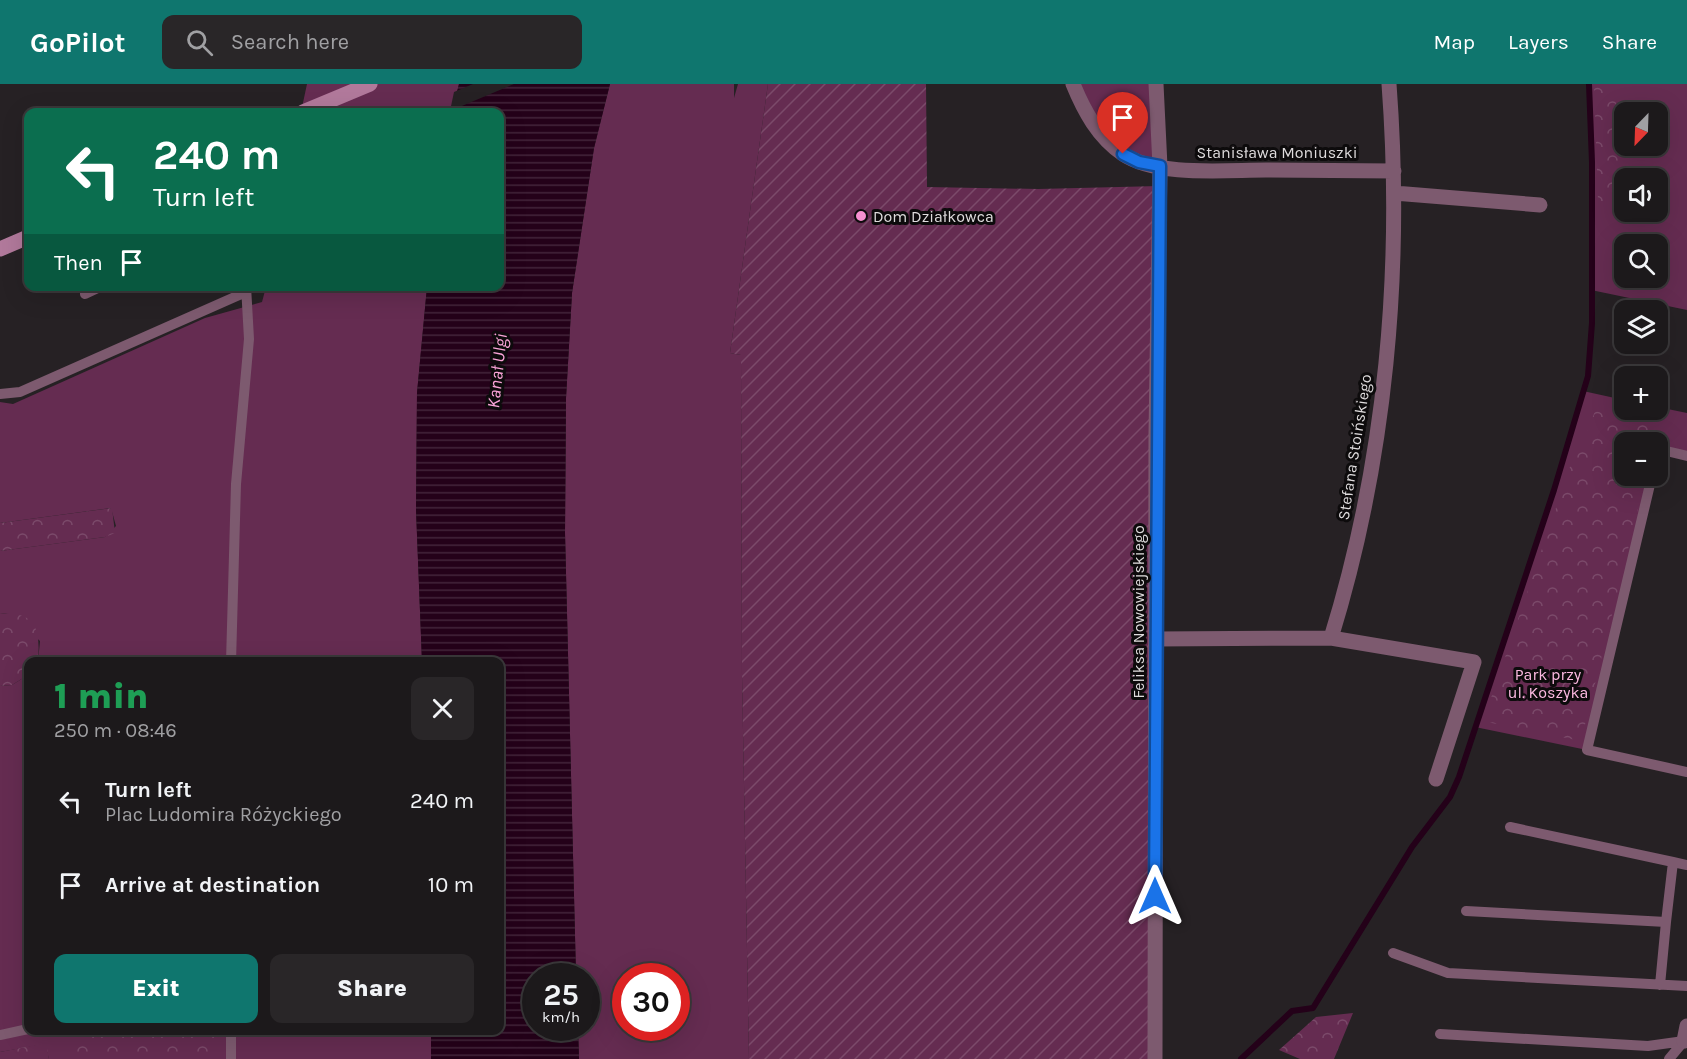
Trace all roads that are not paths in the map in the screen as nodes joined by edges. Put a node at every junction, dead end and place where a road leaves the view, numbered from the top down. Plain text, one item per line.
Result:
1 (370, 84) edge
2 (1073, 84) edge
3 (1156, 84) edge
4 (1389, 84) edge
5 (313, 108) edge
6 (1160, 166) junction
7 (1394, 171) junction
8 (1394, 193) junction
9 (1540, 204) dead end
10 (24, 239) edge
11 (0, 249) edge
12 (91, 291) edge
13 (242, 291) edge
14 (246, 291) edge
15 (85, 294) dead end
16 (0, 394) edge
17 (1668, 451) edge
18 (1687, 456) edge
19 (1650, 486) edge
20 (1330, 638) junction
21 (1156, 639) junction
22 (231, 657) edge
23 (1687, 771) edge
24 (1436, 779) dead end
25 (1510, 827) dead end
26 (1673, 862) junction
27 (1687, 865) edge
28 (1466, 911) dead end
29 (1666, 922) junction
30 (1393, 953) dead end
31 (1660, 985) junction
32 (1687, 986) edge
33 (24, 1030) edge
34 (1685, 1033) edge
35 (1440, 1034) dead end
36 (0, 1035) edge
37 (231, 1035) edge
38 (231, 1059) edge
39 (1155, 1059) edge
40 (1669, 1059) edge

1 - 5 main road
2 - 6 street, Stanisława Moniuszki
3 - 6 street, Feliksa Nowowiejskiego
4 - 7 street, Stefana Stoińskiego
6 - 7 street, Stanisława Moniuszki
6 - 21 street, Feliksa Nowowiejskiego
7 - 8 street, Stefana Stoińskiego
8 - 9 street
8 - 20 street, Stefana Stoińskiego
10 - 11 main road
12 - 15 lane
13 - 16 lane
14 - 22 lane
17 - 18 lane
19 - 23 lane
20 - 21 street
20 - 24 street
21 - 39 street, Feliksa Nowowiejskiego
25 - 26 lane
26 - 27 lane
26 - 29 lane
28 - 29 lane
29 - 31 lane
30 - 31 lane
31 - 32 lane
33 - 36 lane
34 - 35 lane
34 - 40 lane
37 - 38 lane

